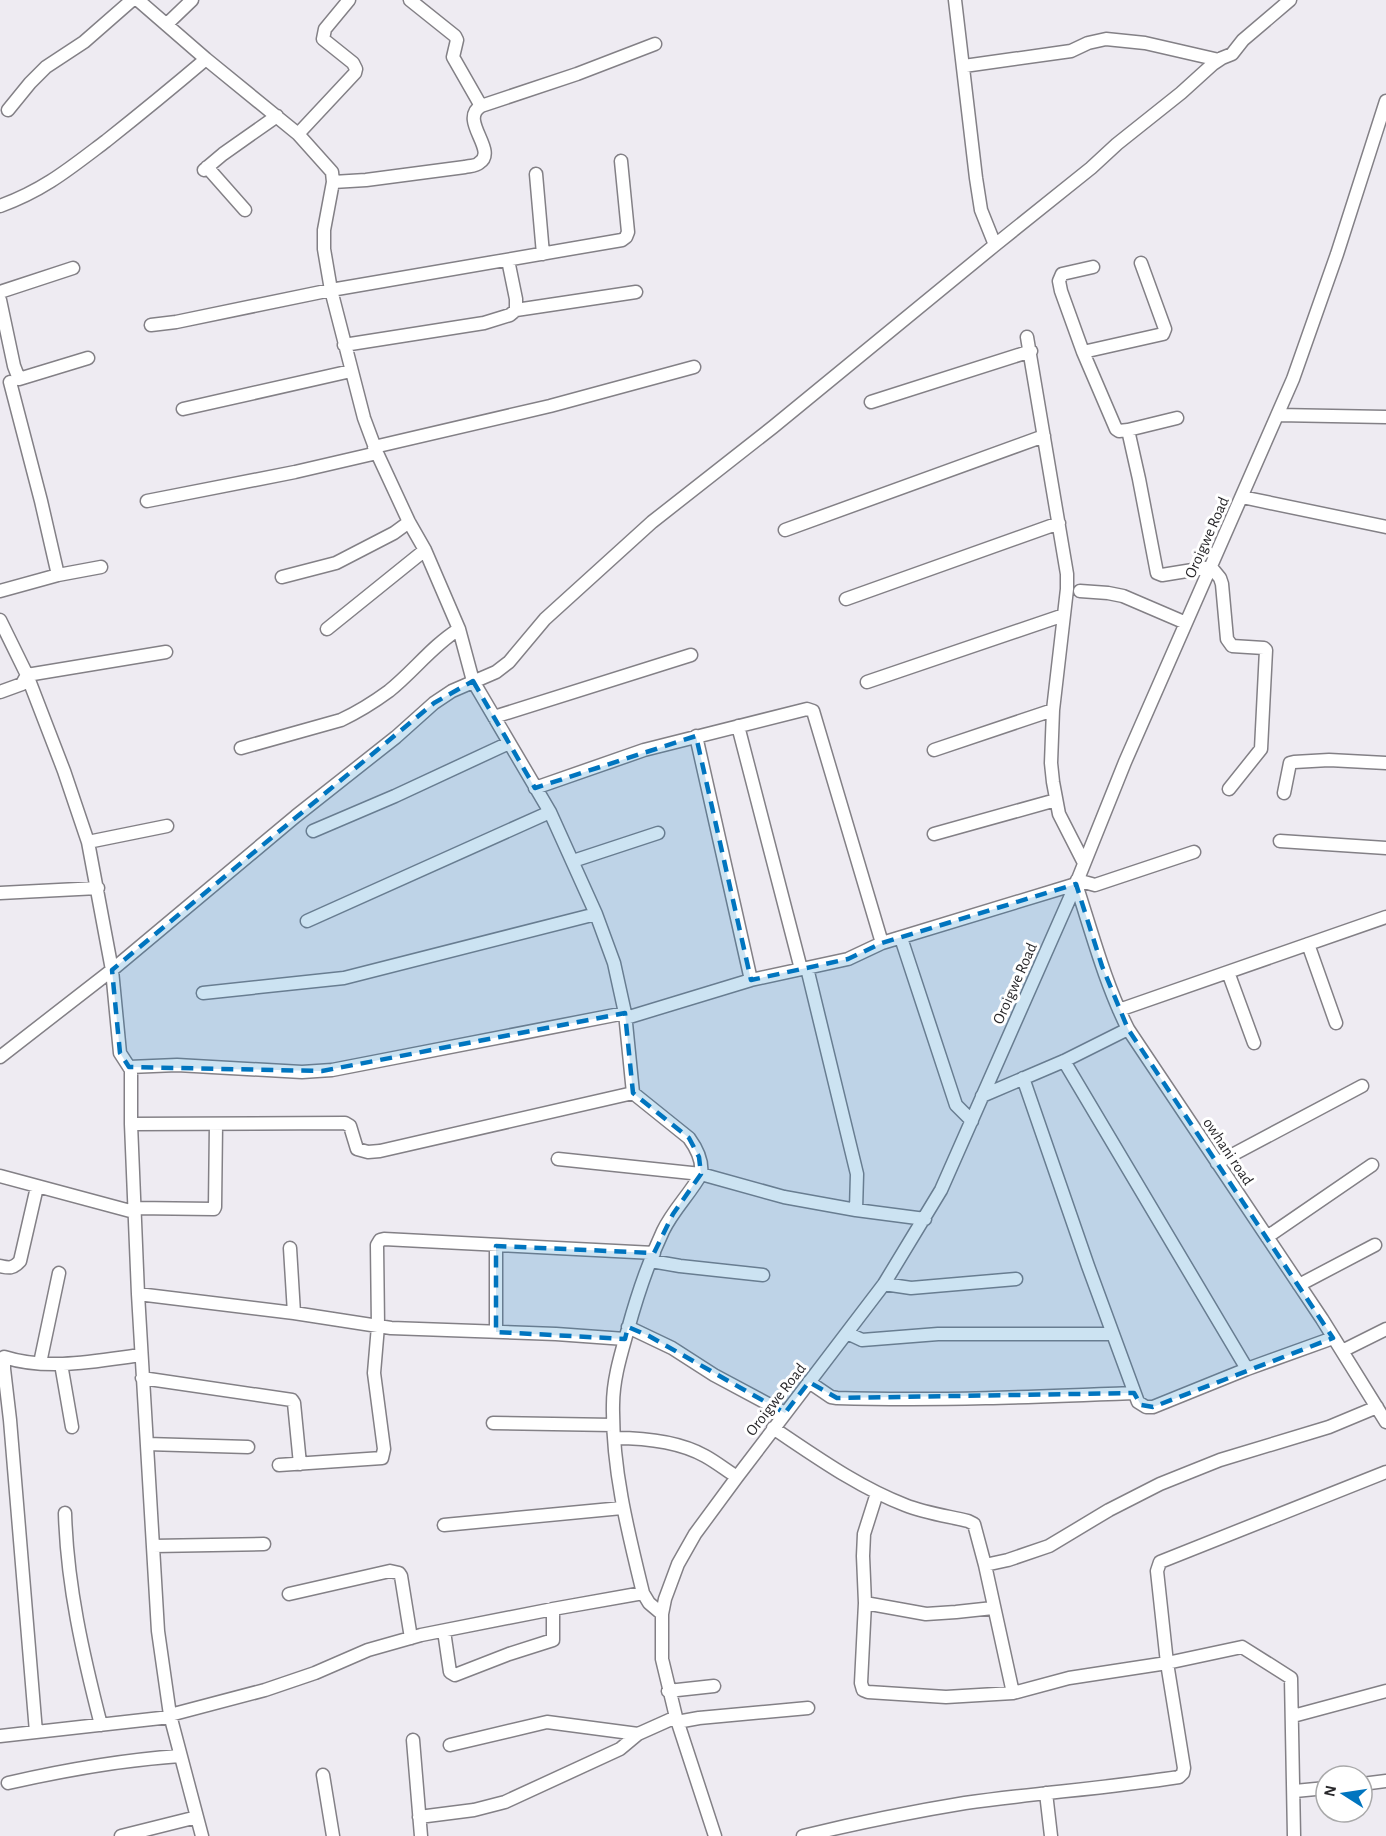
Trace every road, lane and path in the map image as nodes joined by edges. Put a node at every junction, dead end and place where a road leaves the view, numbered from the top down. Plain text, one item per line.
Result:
1 (132, 0) edge
2 (138, 0) edge
3 (192, 0) edge
4 (349, 0) edge
5 (410, 0) edge
6 (955, 0) edge
7 (1290, 0) edge
8 (167, 24) junction
9 (655, 44) dead end
10 (206, 59) junction
11 (1219, 60) junction
12 (964, 66) junction
13 (1386, 101) edge
14 (481, 106) junction
15 (8, 110) dead end
16 (277, 116) junction
17 (298, 134) junction
18 (621, 161) dead end
19 (536, 174) dead end
20 (333, 182) junction
21 (0, 206) edge
22 (245, 210) dead end
23 (995, 245) junction
24 (543, 254) junction
25 (508, 260) junction
26 (1141, 263) dead end
27 (1094, 267) dead end
28 (73, 268) dead end
29 (331, 290) junction
30 (0, 292) edge
31 (636, 292) dead end
32 (0, 300) edge
33 (516, 310) junction
34 (151, 325) dead end
35 (1027, 337) dead end
36 (344, 345) junction
37 (1031, 351) junction
38 (1083, 352) junction
39 (88, 358) dead end
40 (694, 367) dead end
41 (351, 371) junction
42 (10, 382) edge
43 (871, 402) dead end
44 (183, 409) dead end
45 (1278, 415) junction
46 (1386, 417) edge
47 (1177, 418) dead end
48 (1128, 430) junction
49 (1044, 436) junction
50 (376, 450) junction
51 (1242, 497) junction
52 (147, 501) dead end
53 (409, 522) junction
54 (1059, 523) junction
55 (1386, 527) edge
56 (785, 530) dead end
57 (425, 550) junction
58 (100, 567) dead end
59 (1211, 567) junction
60 (58, 575) junction
61 (282, 577) dead end
62 (0, 591) edge
63 (1080, 591) dead end
64 (846, 599) dead end
65 (1064, 615) junction
66 (0, 620) edge
67 (1186, 623) junction
68 (327, 629) dead end
69 (459, 629) junction
70 (166, 652) dead end
71 (691, 655) dead end
72 (27, 675) junction
73 (473, 681) junction
74 (867, 682) dead end
75 (0, 692) edge
76 (1053, 710) junction
77 (494, 717) junction
78 (738, 726) junction
79 (696, 736) junction
80 (508, 743) junction
81 (241, 748) dead end
82 (934, 750) dead end
83 (1386, 764) edge
84 (535, 788) junction
85 (1229, 789) dead end
86 (1284, 793) dead end
87 (1056, 800) junction
88 (550, 813) junction
89 (167, 826) dead end
90 (313, 831) dead end
91 (658, 833) dead end
92 (934, 834) dead end
93 (1280, 841) dead end
94 (88, 842) junction
95 (1386, 848) edge
96 (1194, 852) dead end
97 (573, 861) junction
98 (1084, 863) junction
99 (1077, 882) junction
100 (98, 888) junction
101 (0, 893) edge
102 (596, 914) junction
103 (1386, 917) edge
104 (307, 921) dead end
105 (901, 938) junction
106 (882, 943) junction
107 (1308, 944) junction
108 (804, 968) junction
109 (112, 970) junction
110 (1228, 972) junction
111 (751, 980) junction
112 (203, 993) dead end
113 (1119, 1010) junction
114 (625, 1016) junction
115 (1336, 1023) dead end
116 (1128, 1029) junction
117 (1254, 1043) dead end
118 (0, 1057) edge
119 (1064, 1061) junction
120 (129, 1067) junction
121 (1023, 1078) junction
122 (1362, 1086) dead end
123 (633, 1093) junction
124 (982, 1096) junction
125 (972, 1120) junction
126 (131, 1124) junction
127 (216, 1124) junction
128 (558, 1159) dead end
129 (1217, 1163) junction
130 (1372, 1165) dead end
131 (701, 1174) junction
132 (0, 1176) edge
133 (37, 1186) junction
134 (134, 1210) junction
135 (856, 1210) junction
136 (925, 1220) junction
137 (1267, 1237) junction
138 (1375, 1245) dead end
139 (496, 1246) junction
140 (290, 1248) dead end
141 (652, 1257) junction
142 (0, 1266) edge
143 (59, 1273) dead end
144 (763, 1275) dead end
145 (1016, 1279) dead end
146 (884, 1284) junction
147 (1299, 1285) junction
148 (138, 1294) junction
149 (294, 1313) junction
150 (378, 1326) junction
151 (1386, 1329) edge
152 (496, 1332) junction
153 (627, 1333) junction
154 (847, 1333) junction
155 (1113, 1334) junction
156 (1334, 1338) junction
157 (1342, 1351) junction
158 (141, 1355) junction
159 (40, 1364) junction
160 (60, 1364) junction
161 (1247, 1369) junction
162 (142, 1378) junction
163 (809, 1382) junction
164 (1134, 1393) junction
165 (1377, 1407) junction
166 (785, 1413) junction
167 (5, 1422) edge
168 (1386, 1422) edge
169 (494, 1423) dead end
170 (72, 1427) dead end
171 (773, 1428) junction
172 (614, 1432) junction
173 (147, 1444) junction
174 (248, 1447) dead end
175 (300, 1464) junction
176 (279, 1465) dead end
177 (1386, 1472) edge
178 (736, 1477) junction
179 (877, 1492) junction
180 (622, 1508) junction
181 (65, 1513) dead end
182 (444, 1525) dead end
183 (264, 1544) dead end
184 (153, 1546) junction
185 (985, 1565) junction
186 (643, 1593) junction
187 (289, 1594) dead end
188 (865, 1603) junction
189 (553, 1608) junction
190 (993, 1608) junction
191 (662, 1614) junction
192 (444, 1631) junction
193 (411, 1638) junction
194 (1167, 1663) junction
195 (714, 1686) dead end
196 (668, 1691) junction
197 (1386, 1691) edge
198 (1012, 1693) junction
199 (808, 1708) dead end
200 (170, 1716) junction
201 (1293, 1716) junction
202 (676, 1720) junction
203 (101, 1725) junction
204 (36, 1732) junction
205 (638, 1734) junction
206 (0, 1736) edge
207 (414, 1740) dead end
208 (450, 1745) dead end
209 (180, 1756) junction
210 (323, 1775) dead end
211 (8, 1783) dead end
212 (1314, 1789) edge
213 (1295, 1791) junction
214 (1046, 1793) junction
215 (419, 1816) junction
216 (196, 1817) junction
217 (121, 1836) edge
218 (202, 1836) edge
219 (333, 1836) edge
220 (421, 1836) edge
221 (715, 1836) edge
222 (803, 1836) edge
223 (1051, 1836) edge
224 (1294, 1836) edge

1 - 15 street
2 - 8 street
3 - 8 street
4 - 17 street
5 - 14 street
6 - 12 street
7 - 11 street
8 - 10 street
9 - 14 street
10 - 16 street
10 - 21 street
11 - 12 street
11 - 23 street
12 - 23 street
13 - 45 street, Oroigwe Road
14 - 20 street
16 - 17 street
16 - 22 street
17 - 20 street
18 - 24 street
19 - 24 street
20 - 29 street
23 - 73 street
24 - 25 street
25 - 29 street
25 - 33 street
26 - 38 street
27 - 38 street
28 - 30 street
29 - 34 street
29 - 36 street
31 - 33 street
32 - 42 street
33 - 36 street
35 - 37 street
36 - 41 street
37 - 43 street
37 - 49 street
38 - 48 street
39 - 42 street
40 - 50 street
41 - 44 street
41 - 50 street
42 - 60 street
45 - 46 street
45 - 51 street, Oroigwe Road
47 - 48 street
48 - 59 street
49 - 54 street
49 - 56 street
50 - 52 street
50 - 53 street
51 - 55 street
51 - 59 street, Oroigwe Road
53 - 57 street
53 - 61 street
54 - 64 street
54 - 65 street
57 - 68 street
57 - 69 street
58 - 60 street
59 - 67 street, Oroigwe Road
59 - 85 street
60 - 62 street
63 - 67 street
65 - 74 street
65 - 76 street
66 - 72 street
67 - 98 street, Oroigwe Road
69 - 73 street
69 - 81 street
70 - 72 street
71 - 77 street
72 - 75 street
72 - 94 street
73 - 77 street
73 - 109 street
76 - 82 street
76 - 87 street
77 - 80 street
78 - 79 street
78 - 106 street
78 - 108 street
79 - 84 street
79 - 111 street
80 - 84 street
80 - 90 street
83 - 86 street
84 - 88 street
87 - 92 street
87 - 98 street
88 - 97 street
88 - 104 street
89 - 94 street
91 - 97 street
93 - 95 street
94 - 100 street
96 - 99 street
97 - 102 street
98 - 99 street, Oroigwe Road
99 - 105 street
99 - 113 street, owhani road
99 - 124 street, Oroigwe Road
100 - 101 street
100 - 109 street
102 - 112 street
102 - 114 street
103 - 107 street
105 - 106 street
105 - 125 street
106 - 108 street
107 - 110 street
107 - 115 street
108 - 111 street
108 - 135 street
109 - 118 street
109 - 120 street
110 - 113 street
110 - 117 street
111 - 114 street
113 - 116 street, owhani road
114 - 120 street
114 - 123 street
116 - 119 street
116 - 129 street, owhani road
119 - 121 street
119 - 161 street
120 - 126 street
121 - 124 street
121 - 155 street
122 - 129 street
123 - 127 street
123 - 131 street
124 - 125 street, Oroigwe Road
125 - 136 street, Oroigwe Road
126 - 127 street
126 - 134 street
127 - 134 street
128 - 131 street
129 - 137 street, owhani road
130 - 137 street
131 - 135 street
131 - 141 street
132 - 133 street
133 - 134 street
133 - 142 street
134 - 148 street
135 - 136 street
136 - 146 street, Oroigwe Road
137 - 147 street, owhani road
138 - 147 street
139 - 141 street
139 - 150 street
139 - 152 street
140 - 149 street
141 - 144 street
141 - 153 street
143 - 159 street
145 - 146 street
146 - 154 street, Oroigwe Road
147 - 156 street, owhani road
148 - 149 street
148 - 158 street
149 - 150 street
150 - 152 street
150 - 175 street
151 - 157 street
152 - 153 street
153 - 166 street
153 - 172 street
154 - 155 street
154 - 163 street, Oroigwe Road
155 - 164 street
156 - 157 street, owhani road
156 - 161 street
157 - 165 street, owhani road
158 - 160 street
158 - 162 street
159 - 160 street
159 - 167 street
160 - 170 street
161 - 164 street
162 - 173 street
162 - 175 street
163 - 164 street
163 - 166 street, Oroigwe Road
165 - 168 street, owhani road
165 - 185 street
166 - 171 street, Oroigwe Road
167 - 204 street
169 - 172 street
171 - 178 street, Oroigwe Road
171 - 179 street
172 - 178 street
172 - 180 street
173 - 174 street
173 - 184 street
175 - 176 street
177 - 194 street
178 - 191 street, Oroigwe Road
179 - 185 street
179 - 188 street
180 - 182 street
180 - 186 street
181 - 203 street
183 - 184 street
184 - 200 street
185 - 190 street
186 - 189 street
186 - 191 street
187 - 193 street
188 - 190 street
188 - 198 street
189 - 192 street
189 - 192 street
190 - 198 street
191 - 196 street, Oroigwe Road
192 - 193 street
193 - 200 street
194 - 198 street
194 - 201 street
194 - 214 street
195 - 196 street
196 - 202 street, Oroigwe Road
197 - 201 street
199 - 202 street
200 - 203 street
200 - 209 street
201 - 213 street
202 - 205 street
202 - 221 street, Oroigwe Road
203 - 204 street
204 - 206 street
205 - 208 street
205 - 215 street
207 - 215 street
209 - 211 street
209 - 216 street
210 - 219 street
212 - 213 street
213 - 224 street
214 - 222 street
214 - 223 street
215 - 220 street
216 - 217 street
216 - 218 street

